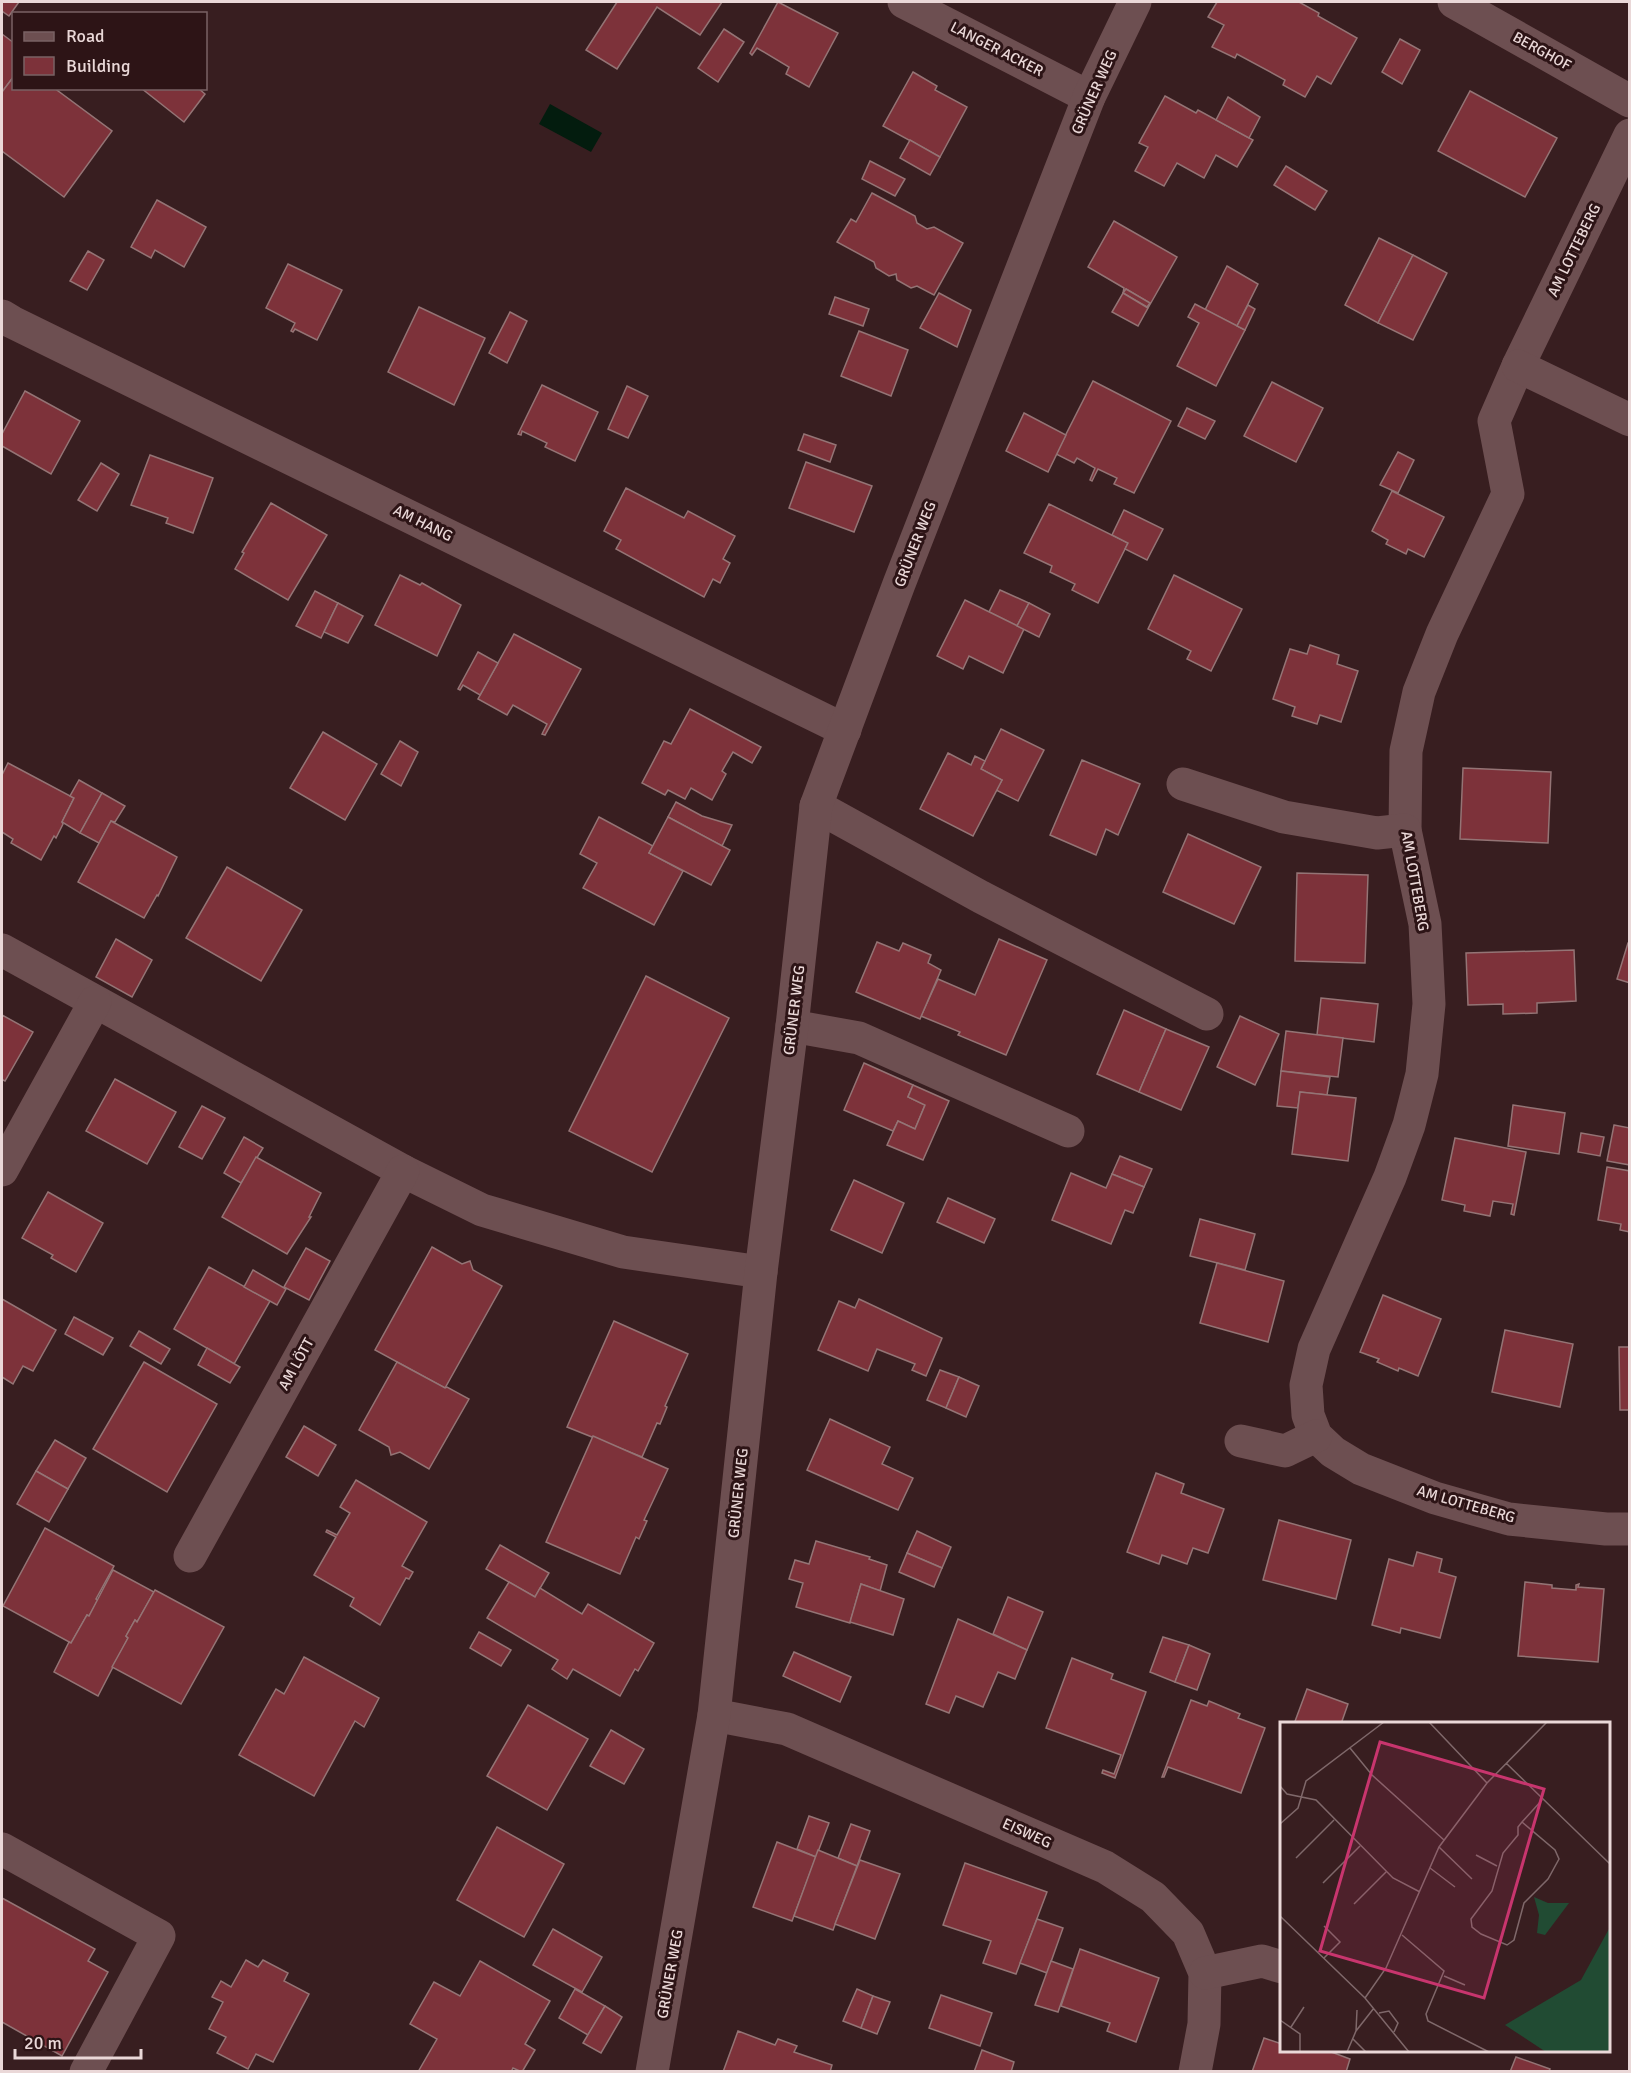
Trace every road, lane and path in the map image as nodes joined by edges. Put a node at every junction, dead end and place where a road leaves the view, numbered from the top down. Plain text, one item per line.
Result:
1 (904, 2) edge
2 (1135, 2) edge
3 (1454, 2) edge
4 (1089, 97) junction
5 (1629, 100) edge
6 (1629, 135) edge
7 (2, 316) edge
8 (1518, 366) junction
9 (1629, 420) edge
10 (845, 730) junction
11 (1183, 784) dead end
12 (816, 806) junction
13 (1405, 830) junction
14 (2, 950) edge
15 (95, 1002) junction
16 (1207, 1014) dead end
17 (792, 1026) junction
18 (1068, 1131) dead end
19 (2, 1170) edge
20 (403, 1171) junction
21 (761, 1272) junction
22 (1316, 1436) junction
23 (1240, 1441) dead end
24 (1629, 1529) edge
25 (190, 1556) dead end
26 (714, 1715) junction
27 (2, 1849) edge
28 (1280, 1967) edge
29 (1205, 1973) junction
30 (86, 2072) edge
31 (652, 2072) edge
32 (1194, 2072) edge

1 - 4 street, LANGER ACKER
2 - 4 street, GRÜNER WEG
3 - 5 street, BERGHOF
4 - 10 street, GRÜNER WEG
6 - 8 street, AM LOTTEBERG
7 - 10 street, AM HANG
8 - 9 street
8 - 13 street, AM LOTTEBERG
10 - 12 street, GRÜNER WEG
11 - 13 street
12 - 16 street
12 - 17 street, GRÜNER WEG
13 - 22 street, AM LOTTEBERG
14 - 15 street
15 - 19 street
15 - 20 street
17 - 18 street
17 - 21 street, GRÜNER WEG
20 - 21 street
20 - 25 street, AM LÖTT
21 - 26 street, GRÜNER WEG
22 - 23 street
22 - 24 street, AM LOTTEBERG
26 - 29 street, EISWEG
26 - 31 street, GRÜNER WEG
27 - 30 street
28 - 29 street
29 - 32 street, EISWEG

